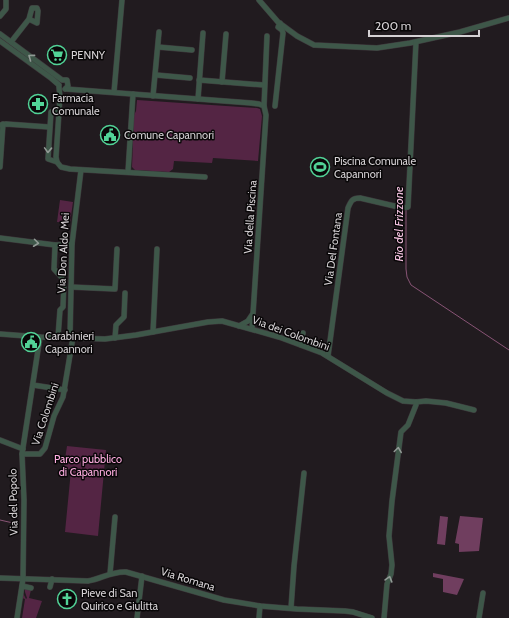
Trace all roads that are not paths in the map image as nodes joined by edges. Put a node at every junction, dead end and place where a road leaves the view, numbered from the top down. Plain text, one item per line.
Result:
1 (6, 0) edge
2 (122, 0) edge
3 (259, 0) edge
4 (0, 16) edge
5 (509, 18) edge
6 (29, 19) dead end
7 (280, 23) junction
8 (159, 32) dead end
9 (203, 33) dead end
10 (0, 34) edge
11 (226, 34) dead end
12 (268, 36) dead end
13 (0, 41) edge
14 (11, 42) junction
15 (416, 42) junction
16 (158, 47) junction
17 (192, 50) dead end
18 (156, 75) junction
19 (190, 78) dead end
20 (62, 80) junction
21 (199, 80) junction
22 (222, 82) junction
23 (264, 85) junction
24 (59, 86) junction
25 (67, 87) junction
26 (114, 92) junction
27 (133, 94) junction
28 (153, 96) junction
29 (60, 97) junction
30 (198, 99) junction
31 (264, 106) junction
32 (275, 106) dead end
33 (59, 111) junction
34 (1, 125) edge
35 (49, 127) junction
36 (57, 162) junction
37 (0, 167) edge
38 (81, 170) junction
39 (128, 172) junction
40 (205, 176) dead end
41 (0, 238) edge
42 (72, 244) junction
43 (55, 245) junction
44 (117, 249) dead end
45 (157, 249) dead end
46 (71, 287) junction
47 (125, 293) dead end
48 (254, 310) junction
49 (239, 326) junction
50 (252, 329) junction
51 (153, 332) junction
52 (303, 333) dead end
53 (0, 334) edge
54 (40, 337) junction
55 (58, 337) junction
56 (72, 337) junction
57 (115, 338) junction
58 (301, 345) junction
59 (328, 356) junction
60 (33, 385) junction
61 (65, 390) junction
62 (416, 402) junction
63 (474, 410) dead end
64 (0, 442) edge
65 (22, 452) junction
66 (304, 473) dead end
67 (114, 517) dead end
68 (110, 574) junction
69 (142, 576) junction
70 (0, 578) edge
71 (23, 579) junction
72 (52, 579) junction
73 (22, 586) junction
74 (50, 587) dead end
75 (31, 588) dead end
76 (483, 593) dead end
77 (260, 606) junction
78 (291, 608) junction
79 (17, 618) edge
80 (137, 618) edge
81 (259, 618) edge
82 (372, 618) edge
83 (384, 618) edge
84 (479, 618) edge

1 - 4 street
2 - 26 street
3 - 7 street
5 - 15 street
6 - 14 street
7 - 15 street
7 - 32 street
8 - 16 street
9 - 21 street
10 - 14 street
11 - 22 street
12 - 23 street, Via della Piscina
13 - 24 street
20 -> 14 street
15 - 59 street, Via Del Fontana
16 - 17 street
16 - 18 street
18 - 19 street
18 - 28 street
20 - 24 street
20 - 25 street
21 - 22 street
21 - 30 street
22 - 23 street
23 - 31 street, Via della Piscina
24 - 25 street
24 - 29 street
25 - 26 street
25 - 29 street
26 - 27 street
27 - 28 street
27 - 39 street
28 - 30 street
29 - 33 street
30 - 31 street
31 - 48 street, Via della Piscina
33 - 35 street
33 - 36 street
34 - 35 street
34 - 37 street
35 -> 36 street
36 - 38 street
38 - 39 street
38 - 42 street, Via Don Aldo Mei
39 - 40 street
41 -> 43 street
42 - 43 street
42 - 46 street, Via Don Aldo Mei
43 - 55 street
44 - 46 street
45 - 51 street
46 - 56 street, Via Don Aldo Mei
47 - 57 street
48 - 49 street
48 - 50 street, Via della Piscina
49 - 50 street, Via dei Colombini
49 - 51 street, Via dei Colombini
50 - 58 street, Via dei Colombini
51 - 57 street, Via dei Colombini
52 - 58 street
53 - 54 street, Via dei Colombini
54 - 55 street, Via dei Colombini
54 - 60 street, Via del Popolo
55 - 56 street, Via dei Colombini
56 - 57 street, Via dei Colombini
56 - 61 street, Via Colombini
58 - 59 street, Via dei Colombini
59 - 62 street, Via dei Colombini
60 - 61 street
60 - 65 street, Via del Popolo
61 - 65 street, Via Colombini
62 - 63 street, Via dei Colombini
83 -> 62 street
64 - 65 street
65 - 71 street, Via del Popolo
66 - 78 street
67 - 68 street
68 - 69 street, Via Romana
68 - 72 street, Via Romana
69 - 77 street, Via Romana
69 - 80 street
70 - 71 street, Via Romana
71 - 72 street, Via Romana
71 - 73 street, Via del Popolo
72 - 74 street
73 - 75 street
73 - 79 street, Via del Popolo
76 - 84 street
77 - 78 street, Via Romana
77 - 81 street
78 - 82 street, Via Romana

